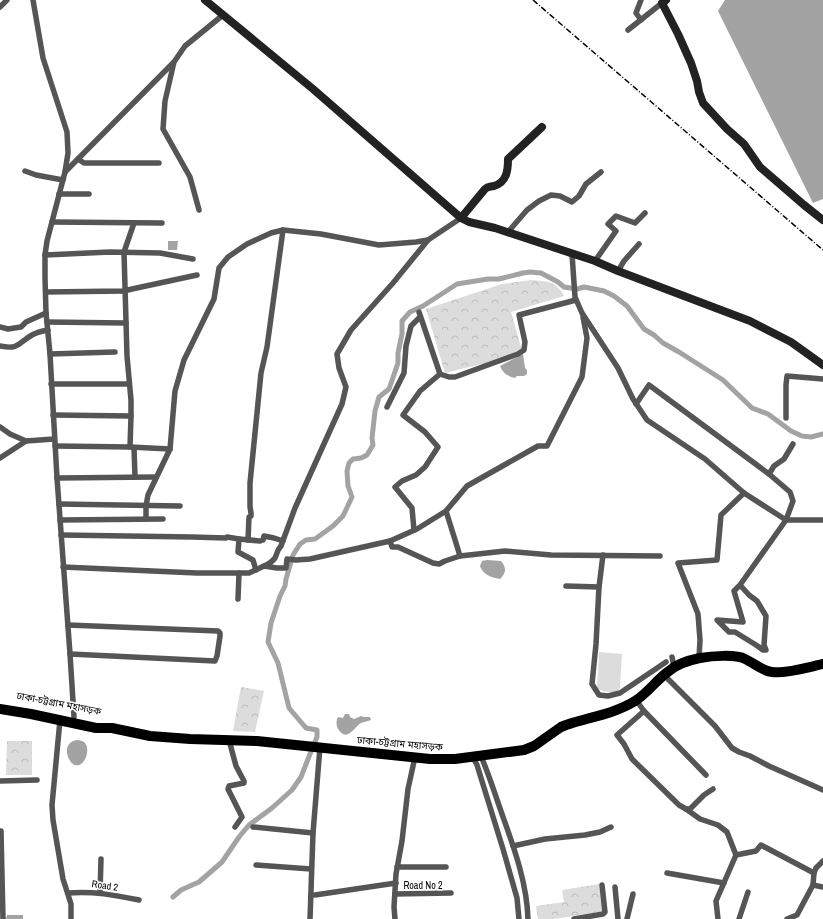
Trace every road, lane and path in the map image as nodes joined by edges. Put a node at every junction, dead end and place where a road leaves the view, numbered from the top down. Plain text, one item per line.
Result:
1 (7, 0) edge
2 (33, 0) edge
3 (205, 0) edge
4 (641, 0) edge
5 (664, 1) edge
6 (0, 7) edge
7 (223, 15) junction
8 (641, 20) junction
9 (628, 30) dead end
10 (174, 62) junction
11 (542, 127) dead end
12 (78, 159) junction
13 (84, 163) junction
14 (160, 163) dead end
15 (66, 164) junction
16 (73, 164) junction
17 (24, 171) dead end
18 (65, 172) junction
19 (601, 172) dead end
20 (63, 180) junction
21 (59, 194) junction
22 (89, 194) dead end
23 (199, 210) dead end
24 (646, 213) dead end
25 (461, 218) junction
26 (823, 220) edge
27 (52, 222) junction
28 (134, 223) junction
29 (162, 223) dead end
30 (283, 230) junction
31 (508, 232) junction
32 (428, 240) junction
33 (639, 244) dead end
34 (124, 252) junction
35 (45, 254) junction
36 (572, 254) junction
37 (193, 260) dead end
38 (595, 261) junction
39 (618, 271) junction
40 (197, 275) dead end
41 (124, 291) junction
42 (46, 292) junction
43 (575, 298) junction
44 (46, 313) junction
45 (582, 313) junction
46 (47, 322) junction
47 (126, 323) junction
48 (0, 327) edge
49 (48, 330) junction
50 (0, 346) edge
51 (115, 352) dead end
52 (50, 354) junction
53 (823, 366) edge
54 (440, 374) junction
55 (823, 379) edge
56 (51, 384) junction
57 (129, 384) junction
58 (636, 404) junction
59 (387, 407) dead end
60 (53, 415) junction
61 (131, 416) junction
62 (786, 418) dead end
63 (0, 427) edge
64 (54, 439) junction
65 (26, 441) junction
66 (793, 444) dead end
67 (55, 446) junction
68 (132, 448) junction
69 (170, 450) junction
70 (0, 458) edge
71 (769, 474) junction
72 (135, 477) junction
73 (156, 477) junction
74 (57, 478) junction
75 (744, 493) junction
76 (59, 504) junction
77 (146, 506) junction
78 (180, 506) dead end
79 (446, 511) junction
80 (146, 519) junction
81 (163, 519) dead end
82 (60, 520) junction
83 (786, 520) junction
84 (823, 520) edge
85 (414, 530) junction
86 (61, 535) junction
87 (239, 539) junction
88 (248, 540) junction
89 (283, 541) junction
90 (390, 541) junction
91 (460, 556) junction
92 (603, 556) junction
93 (660, 556) dead end
94 (63, 566) junction
95 (264, 566) junction
96 (256, 570) junction
97 (239, 573) junction
98 (740, 585) junction
99 (566, 586) dead end
100 (599, 587) junction
101 (238, 599) dead end
102 (68, 626) junction
103 (70, 654) junction
104 (672, 657) dead end
105 (699, 658) junction
106 (823, 664) edge
107 (670, 665) junction
108 (664, 675) junction
109 (636, 700) junction
110 (0, 704) edge
111 (0, 709) edge
112 (644, 711) junction
113 (74, 717) junction
114 (60, 720) junction
115 (112, 728) junction
116 (229, 740) junction
117 (316, 747) junction
118 (477, 756) junction
119 (415, 758) junction
120 (706, 775) dead end
121 (0, 780) edge
122 (37, 780) dead end
123 (713, 788) dead end
124 (823, 790) edge
125 (686, 809) junction
126 (235, 827) dead end
127 (253, 827) dead end
128 (612, 827) dead end
129 (1, 831) edge
130 (313, 832) junction
131 (513, 846) junction
132 (736, 856) junction
133 (101, 859) dead end
134 (823, 861) edge
135 (256, 864) dead end
136 (397, 867) junction
137 (446, 867) dead end
138 (312, 869) junction
139 (667, 873) dead end
140 (814, 873) junction
141 (396, 883) junction
142 (724, 883) junction
143 (602, 885) dead end
144 (813, 885) junction
145 (614, 887) dead end
146 (823, 887) edge
147 (748, 892) dead end
148 (68, 893) junction
149 (100, 893) junction
150 (451, 893) dead end
151 (395, 894) junction
152 (633, 894) dead end
153 (315, 895) dead end
154 (139, 900) dead end
155 (797, 917) edge
156 (3, 919) edge
157 (71, 919) edge
158 (310, 919) edge
159 (395, 919) edge
160 (519, 919) edge
161 (528, 919) edge
162 (574, 919) edge
163 (618, 919) edge
164 (627, 919) edge
165 (718, 919) edge
166 (739, 919) edge
167 (787, 919) edge

1 - 6 street
2 - 15 street
3 - 7 main road
4 - 8 street
5 - 8 street
5 - 26 main road
7 - 10 street
7 - 25 main road
8 - 9 street
10 - 12 street
10 - 23 street
11 - 25 main road
12 - 13 street
12 - 16 street
13 - 14 street
13 - 16 street
15 - 16 street
15 - 18 street
16 - 18 street
17 - 20 street
18 - 20 street
19 - 31 street
20 - 21 street
21 - 22 street
21 - 27 street
24 - 38 street
25 - 31 main road
25 - 32 street
27 - 28 street
27 - 35 street
28 - 29 street
28 - 34 street
30 - 32 street
30 - 69 street
30 - 88 street
31 - 36 main road
32 - 89 street
33 - 39 street
34 - 35 street
34 - 37 street
34 - 41 street
35 - 42 street
36 - 38 main road
36 - 43 street
38 - 39 main road
39 - 53 main road
40 - 41 street
41 - 42 street
41 - 47 street
42 - 44 street
43 - 45 street
43 - 54 street
44 - 46 street
44 - 48 street
45 - 58 street
45 - 79 street
46 - 47 street
46 - 49 street
47 - 57 street
49 - 50 street
49 - 52 street
51 - 52 street
52 - 56 street
54 - 59 street
54 - 85 street
55 - 62 street
56 - 57 street
56 - 60 street
57 - 61 street
58 - 71 street
58 - 75 street
60 - 61 street
60 - 64 street
61 - 68 street
63 - 65 street
64 - 65 street
64 - 67 street
65 - 70 street
66 - 71 street
67 - 68 street
67 - 74 street
68 - 69 street
68 - 72 street
69 - 73 street
71 - 83 street
72 - 73 street
72 - 74 street
73 - 77 street
74 - 76 street
75 - 83 street
75 - 105 street
76 - 77 street
76 - 82 street
77 - 78 street
77 - 80 street
79 - 85 street
79 - 91 street
80 - 81 street
80 - 82 street
82 - 86 street
83 - 84 street
83 - 98 street
85 - 90 street
86 - 87 street
86 - 94 street
87 - 88 street
87 - 96 street
88 - 89 street
89 - 95 street
90 - 91 street
90 - 95 street
91 - 92 street
92 - 93 street
92 - 100 street
94 - 97 street
94 - 102 street
95 - 96 street
96 - 97 street
97 - 101 street
98 - 98 street
99 - 100 street
100 - 107 street
102 - 103 street
102 - 103 street
103 - 113 street
104 - 107 street
105 - 106 highway, ঢাকা-চট্টগ্রাম মহাসড়ক
105 - 107 highway, ঢাকা-চট্টগ্রাম মহাসড়ক
107 - 108 highway, ঢাকা-চট্টগ্রাম মহাসড়ক
108 - 109 highway, ঢাকা-চট্টগ্রাম মহাসড়ক
108 - 124 street
109 - 112 street
109 - 118 highway, ঢাকা-চট্টগ্রাম মহাসড়ক
110 - 113 highway, ঢাকা-চট্টগ্রাম মহাসড়ক
111 - 114 highway, ঢাকা-চট্টগ্রাম মহাসড়ক
112 - 120 street
112 - 125 street
113 - 115 highway, ঢাকা-চট্টগ্রাম মহাসড়ক
114 - 115 highway, ঢাকা-চট্টগ্রাম মহাসড়ক
114 - 148 street
115 - 116 highway, ঢাকা-চট্টগ্রাম মহাসড়ক
116 - 117 highway, ঢাকা-চট্টগ্রাম মহাসড়ক
116 - 126 street
117 - 119 highway, ঢাকা-চট্টগ্রাম মহাসড়ক
117 - 130 street
118 - 119 highway, ঢাকা-চট্টগ্রাম মহাসড়ক
118 - 131 street
118 - 160 street
119 - 136 street
121 - 122 street
123 - 125 street
125 - 132 street
127 - 130 street
128 - 131 street
129 - 156 street
130 - 138 street
131 - 161 street
132 - 140 street
132 - 142 street
133 - 149 street
134 - 140 street
135 - 138 street
136 - 137 street
136 - 141 street
138 - 158 street
139 - 142 street
140 - 144 street
141 - 151 street
141 - 153 street
142 - 165 street
143 - 162 street
144 - 146 street
144 - 155 street
145 - 163 street
147 - 166 street
148 - 149 street, Road 2
148 - 157 street
149 - 154 street, Road 2
150 - 151 street, Road No 2
151 - 159 street
152 - 164 street
155 - 167 street

